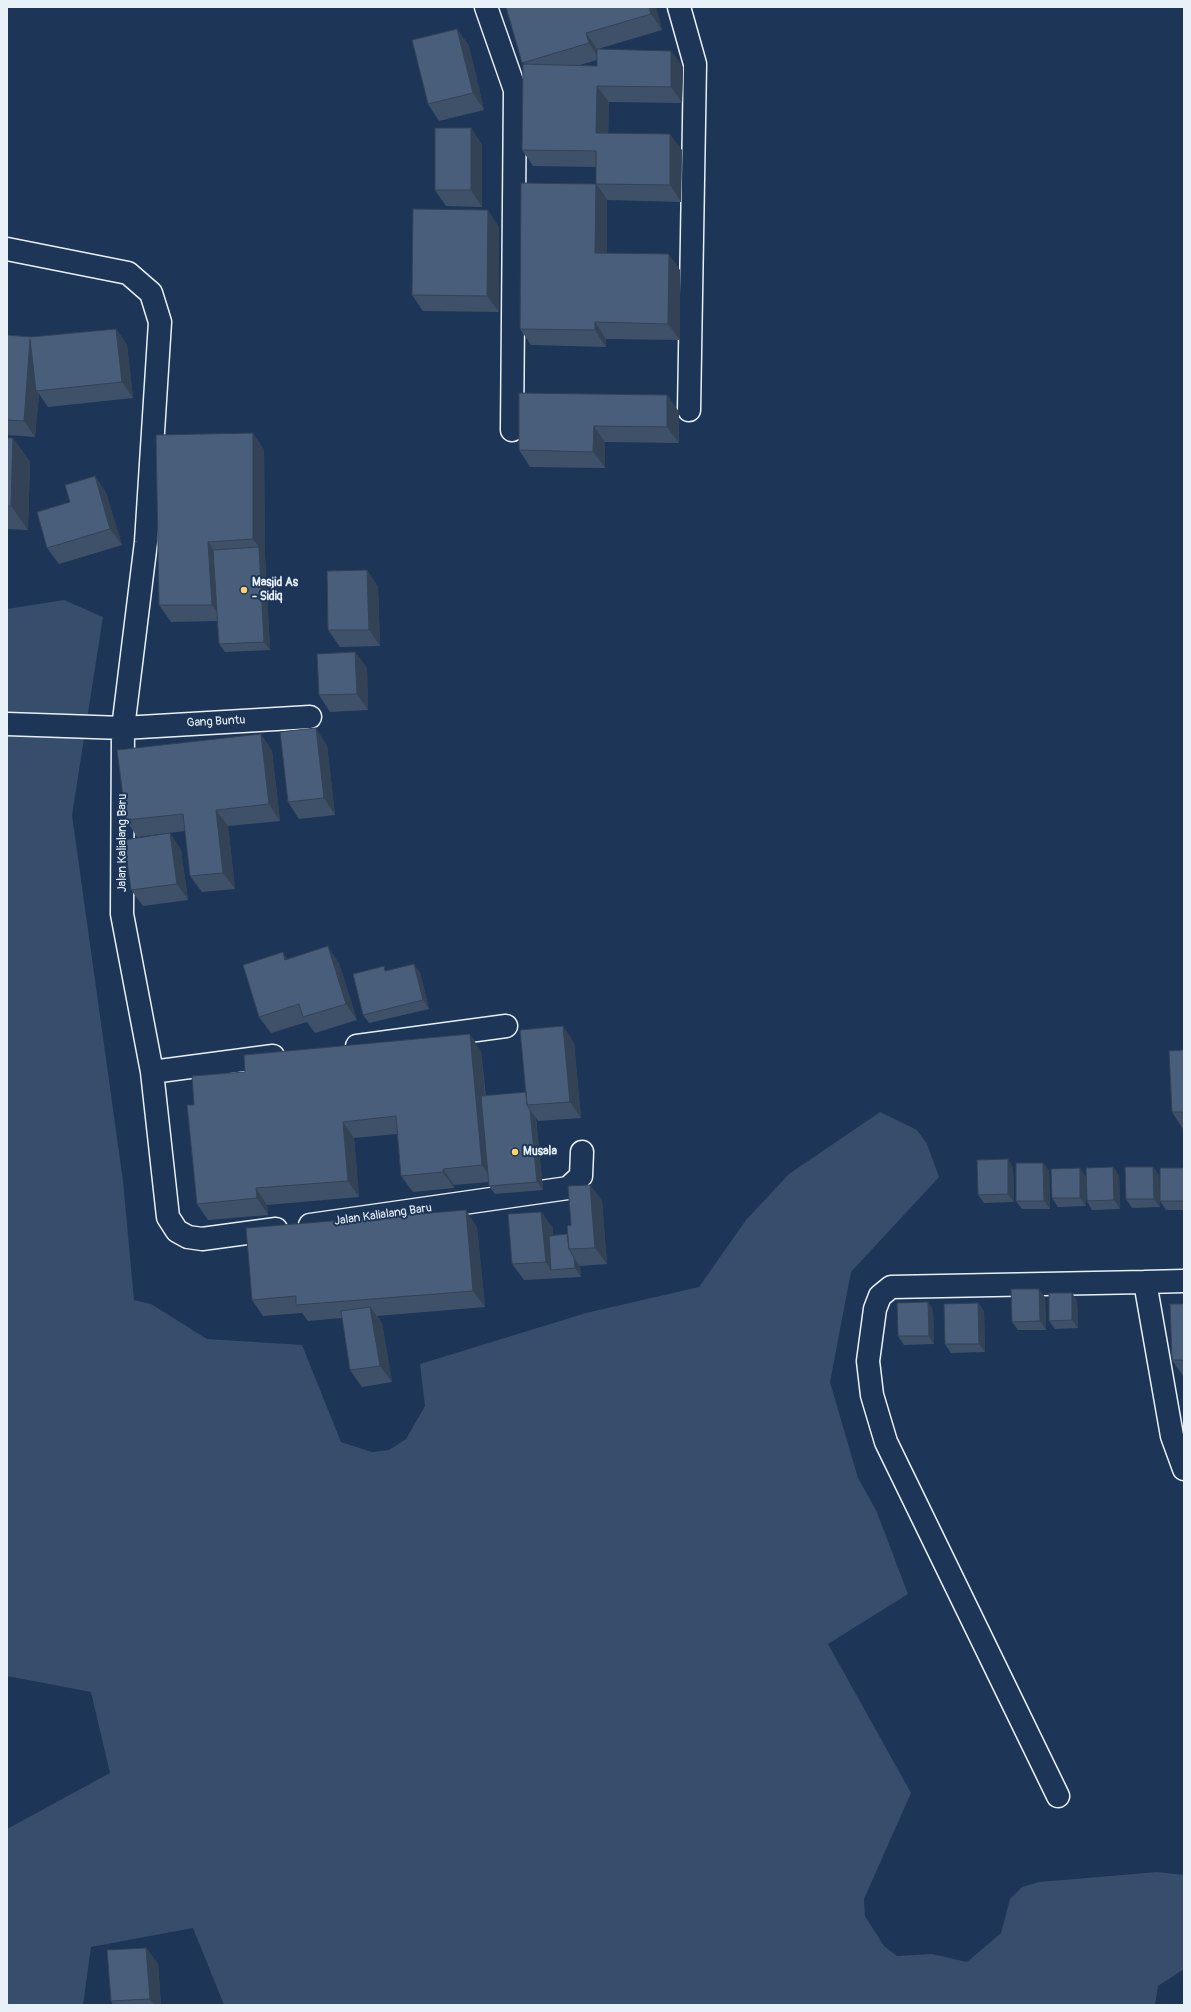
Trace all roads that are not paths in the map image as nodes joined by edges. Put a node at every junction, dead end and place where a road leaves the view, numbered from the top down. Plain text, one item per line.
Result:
1 (486, 7) edge
2 (679, 7) edge
3 (7, 249) edge
4 (689, 410) dead end
5 (512, 430) dead end
6 (310, 717) dead end
7 (7, 724) edge
8 (123, 728) junction
9 (506, 1026) dead end
10 (340, 1048) edge
11 (293, 1054) edge
12 (152, 1072) junction
13 (582, 1152) dead end
14 (1146, 1282) junction
15 (1184, 1282) edge
16 (1184, 1469) edge
17 (1058, 1796) dead end

1 - 5 street
2 - 4 street
3 - 8 street, Jalan Kalialang Baru
6 - 8 street, Gang Buntu
7 - 8 street
8 - 12 street, Jalan Kalialang Baru
9 - 10 street
11 - 12 street
12 - 13 street, Jalan Kalialang Baru
14 - 15 street
14 - 16 street
14 - 17 street

